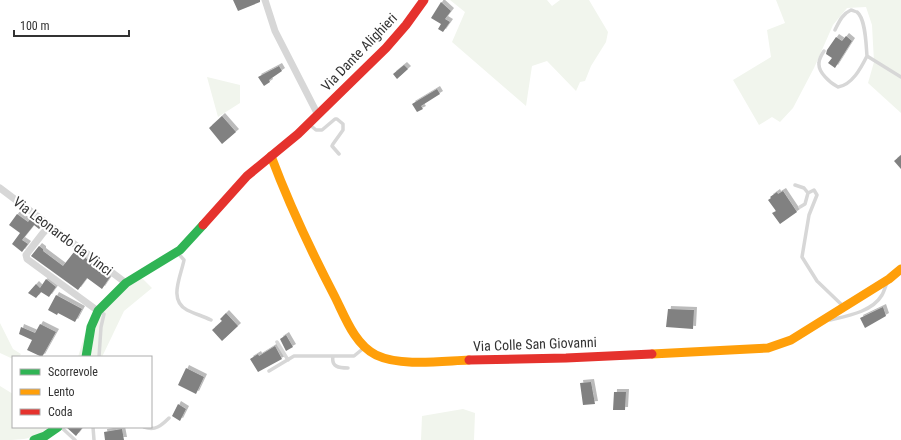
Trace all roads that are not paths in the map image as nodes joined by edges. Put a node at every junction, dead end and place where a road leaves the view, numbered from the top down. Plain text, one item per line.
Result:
1 (265, 0) edge
2 (424, 0) edge
3 (835, 30) dead end
4 (824, 51) dead end
5 (867, 56) junction
6 (901, 77) edge
7 (318, 115) junction
8 (309, 124) junction
9 (339, 154) dead end
10 (271, 156) junction
11 (795, 185) dead end
12 (0, 188) edge
13 (808, 193) junction
14 (800, 207) dead end
15 (50, 226) junction
16 (177, 252) junction
17 (901, 269) edge
18 (889, 279) junction
19 (126, 283) junction
20 (844, 307) junction
21 (98, 311) junction
22 (211, 320) dead end
23 (819, 322) junction
24 (277, 342) dead end
25 (366, 347) junction
26 (86, 356) edge
27 (99, 356) edge
28 (333, 356) junction
29 (288, 360) junction
30 (348, 368) dead end
31 (269, 371) dead end
32 (169, 418) dead end
33 (58, 428) edge
34 (61, 428) edge
35 (92, 428) edge
36 (148, 428) edge
37 (43, 438) edge
38 (34, 440) edge
39 (75, 440) edge
40 (94, 440) edge

1 - 7 street
2 - 7 street, Via Dante Alighieri
3 - 5 lane
4 - 5 lane
5 - 6 lane
7 - 8 street, Via Dante Alighieri
8 - 9 lane
8 - 10 street, Via Dante Alighieri
10 - 16 street, Via Dante Alighieri
10 - 25 street, Via Colle San Giovanni
11 - 13 lane
12 - 15 street, Via Leonardo da Vinci
13 - 14 lane
13 - 20 lane
15 - 19 street, Via Leonardo da Vinci
15 - 21 street
16 - 19 street, Via Dante Alighieri
16 - 22 lane
17 - 18 street, Via Colle San Giovanni
18 - 20 street, Via Colle San Giovanni
18 - 23 lane
19 - 21 street, Via Dante Alighieri
20 - 23 street, Via Colle San Giovanni
21 - 26 street
21 - 27 lane
23 - 25 street, Via Colle San Giovanni
24 - 29 lane
25 - 28 lane
28 - 29 lane
28 - 30 lane
29 - 31 lane
32 - 36 lane
33 - 37 street
34 - 39 lane
35 - 40 lane
37 - 38 street

